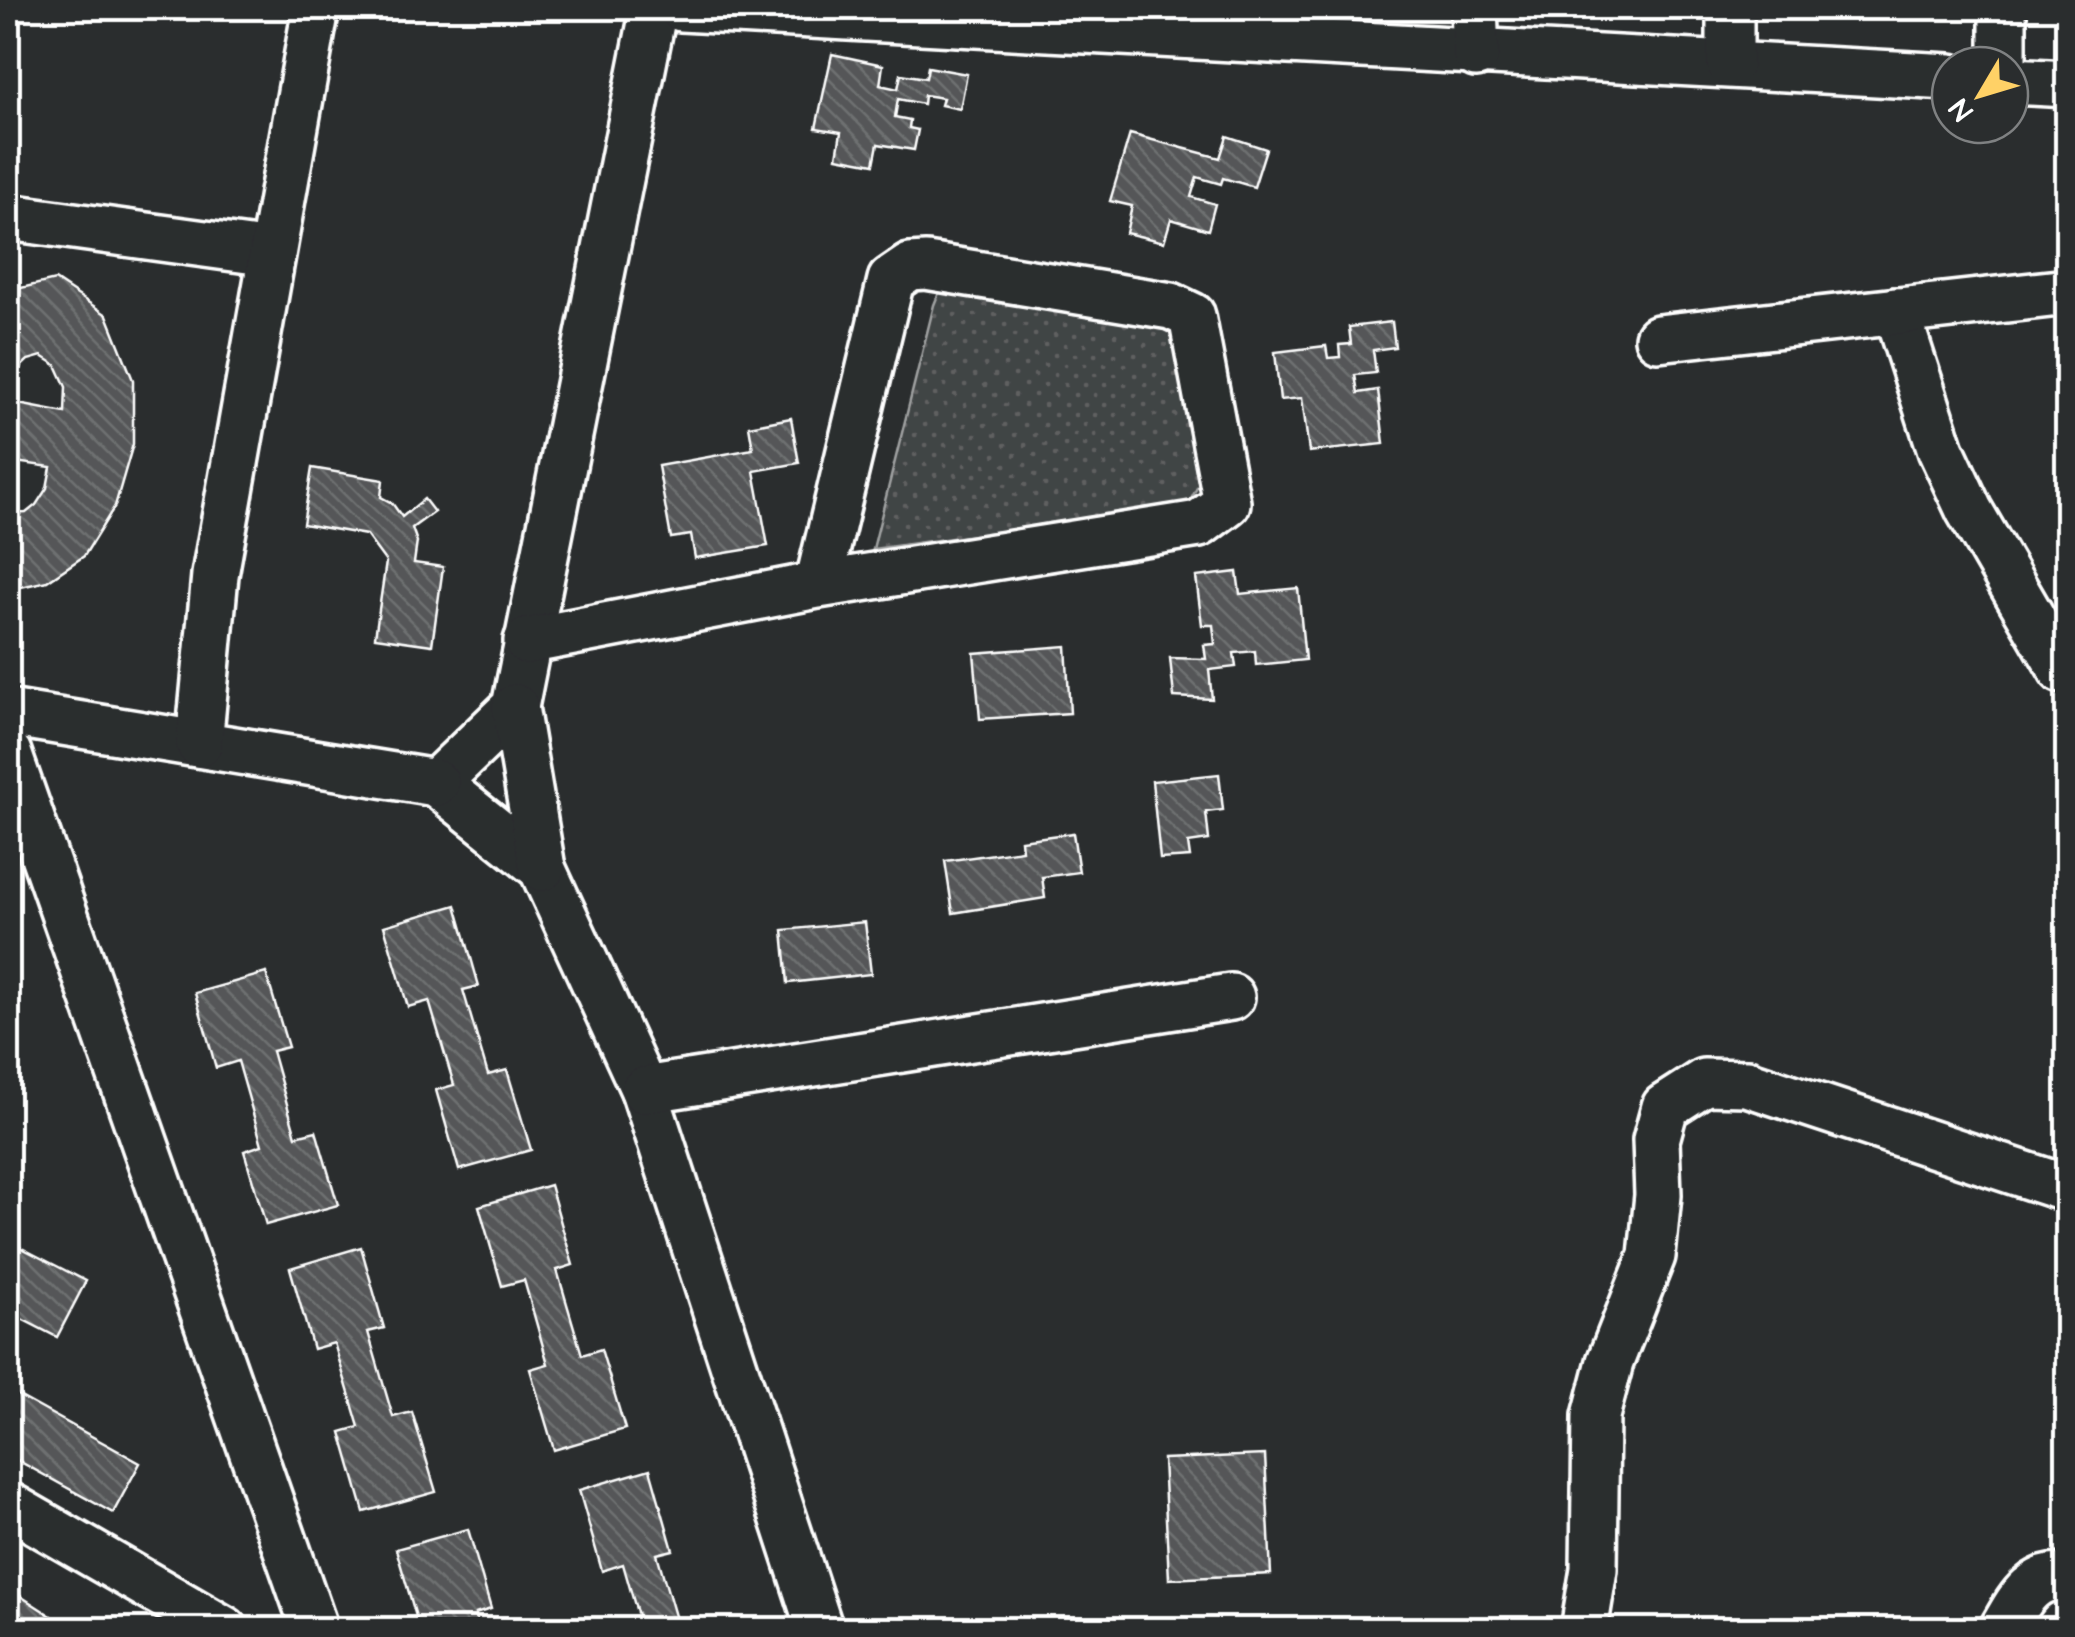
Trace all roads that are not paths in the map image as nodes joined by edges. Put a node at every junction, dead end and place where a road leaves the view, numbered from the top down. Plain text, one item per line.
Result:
1 (316, 8) edge
2 (654, 8) edge
3 (681, 8) edge
4 (1474, 8) edge
5 (1730, 8) edge
6 (2003, 8) edge
7 (1219, 24) edge
8 (2003, 45) edge
9 (1476, 54) junction
10 (1730, 64) junction
11 (1930, 77) edge
12 (2030, 82) edge
13 (2068, 84) edge
14 (8, 218) edge
15 (270, 253) junction
16 (2068, 292) edge
17 (1896, 311) junction
18 (1658, 338) dead end
19 (818, 585) junction
20 (527, 641) junction
21 (2062, 670) dead end
22 (515, 706) junction
23 (8, 713) edge
24 (200, 744) junction
25 (8, 753) edge
26 (436, 783) junction
27 (542, 868) junction
28 (1231, 997) dead end
29 (644, 1090) junction
30 (2068, 1190) edge
31 (8, 1506) edge
32 (2068, 1578) edge
33 (225, 1630) edge
34 (315, 1630) edge
35 (820, 1630) edge
36 (1584, 1630) edge
37 (2002, 1630) edge

1 - 15 lane
2 - 20 lane
3 - 7 lane
4 - 9 lane
5 - 10 lane
6 - 8 lane
7 - 9 lane
9 - 10 lane
10 - 11 lane
12 - 13 lane
14 - 15 lane
15 - 24 lane
16 - 17 lane
17 - 18 lane
17 - 21 lane
19 - 19 lane
19 - 20 lane
20 - 22 lane
22 - 26 lane
22 - 27 lane
23 - 24 lane
24 - 26 lane
25 - 34 lane
26 - 27 lane
27 - 29 lane
28 - 29 lane
29 - 35 lane
30 - 36 lane
31 - 33 lane
32 - 37 lane

